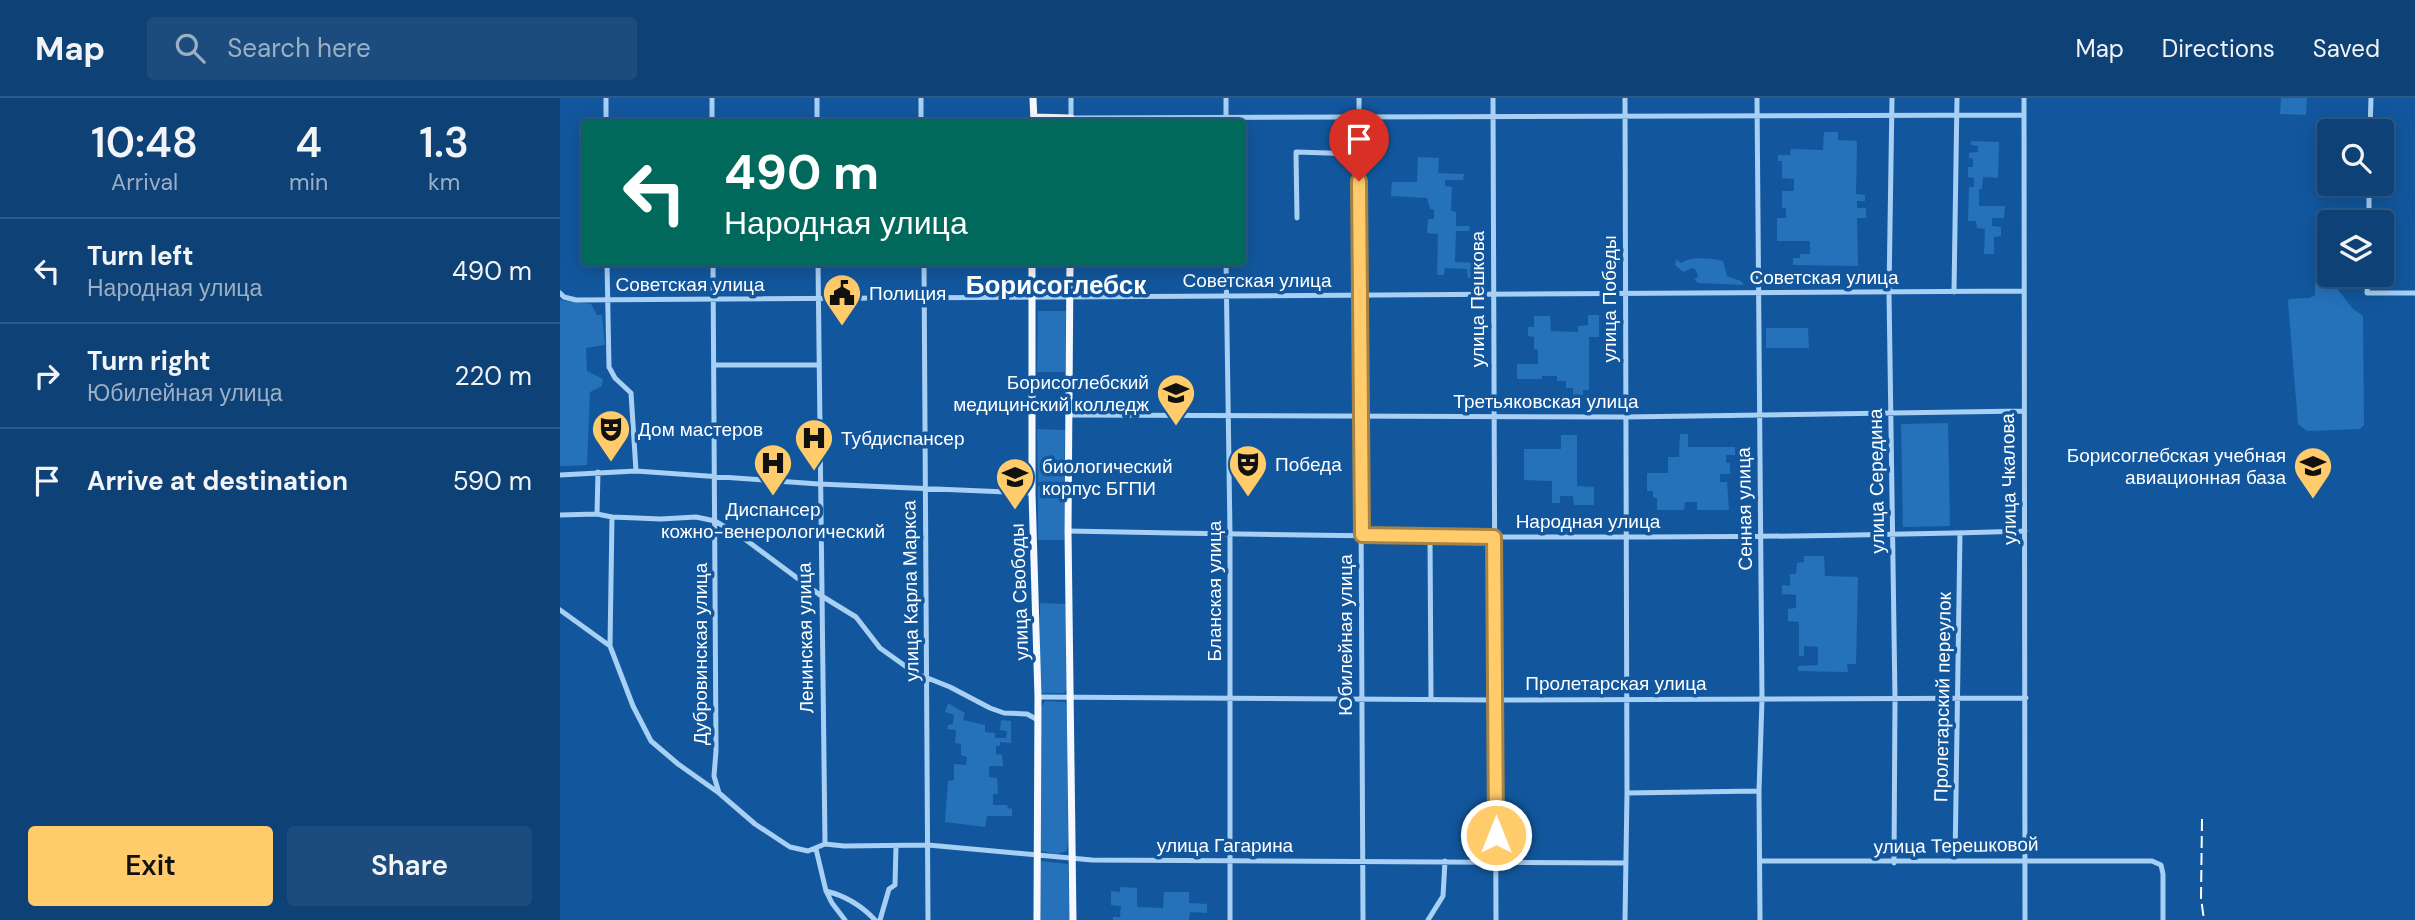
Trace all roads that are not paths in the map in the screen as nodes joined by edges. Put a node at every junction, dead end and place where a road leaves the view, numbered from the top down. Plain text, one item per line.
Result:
1 (606, 98) edge
2 (712, 98) edge
3 (817, 98) edge
4 (920, 98) edge
5 (1033, 98) edge
6 (1071, 98) edge
7 (1226, 98) edge
8 (1359, 98) edge
9 (1493, 98) edge
10 (1625, 98) edge
11 (1757, 98) edge
12 (1892, 98) edge
13 (1957, 98) edge
14 (2024, 98) edge
15 (2371, 98) edge
16 (1957, 115) junction
17 (2024, 115) junction
18 (1757, 116) junction
19 (1892, 116) junction
20 (1625, 117) junction
21 (1493, 118) junction
22 (606, 119) edge
23 (712, 119) edge
24 (817, 119) edge
25 (921, 119) edge
26 (1034, 119) edge
27 (1070, 119) edge
28 (1226, 119) edge
29 (1359, 119) junction
30 (2370, 119) edge
31 (1246, 121) edge
32 (1359, 154) junction
33 (1297, 218) dead end
34 (607, 266) edge
35 (713, 266) edge
36 (818, 266) edge
37 (924, 266) edge
38 (1032, 266) edge
39 (1070, 266) edge
40 (1226, 266) edge
41 (2367, 287) edge
42 (2023, 291) junction
43 (1889, 292) junction
44 (1954, 292) junction
45 (560, 293) edge
46 (1758, 293) junction
47 (2415, 293) edge
48 (1626, 294) junction
49 (1360, 295) junction
50 (1492, 295) junction
51 (1227, 296) junction
52 (1032, 297) junction
53 (1070, 297) junction
54 (925, 298) junction
55 (713, 299) junction
56 (819, 299) junction
57 (608, 300) junction
58 (714, 365) junction
59 (819, 365) junction
60 (2023, 411) junction
61 (1759, 414) junction
62 (1890, 414) junction
63 (1069, 415) junction
64 (1229, 416) junction
65 (1494, 416) junction
66 (1362, 417) junction
67 (1625, 417) junction
68 (636, 471) junction
69 (598, 472) junction
70 (560, 475) edge
71 (715, 477) junction
72 (820, 484) junction
73 (925, 489) junction
74 (1032, 493) junction
75 (597, 514) junction
76 (560, 515) edge
77 (612, 517) junction
78 (715, 521) junction
79 (1068, 531) junction
80 (2025, 531) junction
81 (1959, 533) junction
82 (1230, 534) junction
83 (1362, 535) junction
84 (1894, 535) junction
85 (1430, 536) junction
86 (1760, 536) junction
87 (1494, 537) junction
88 (1627, 537) junction
89 (820, 595) junction
90 (560, 610) edge
91 (610, 646) junction
92 (927, 677) junction
93 (1070, 698) junction
94 (1360, 698) junction
95 (2026, 698) junction
96 (1229, 699) junction
97 (1431, 699) junction
98 (1627, 699) junction
99 (1762, 699) junction
100 (1895, 699) junction
101 (1496, 700) junction
102 (1958, 700) junction
103 (1038, 701) junction
104 (1018, 714) junction
105 (1036, 719) junction
106 (1759, 791) junction
107 (719, 793) junction
108 (1627, 793) junction
109 (825, 844) junction
110 (896, 845) junction
111 (928, 845) junction
112 (816, 849) junction
113 (1037, 854) junction
114 (1072, 858) junction
115 (2026, 859) junction
116 (1363, 861) junction
117 (1445, 861) junction
118 (1760, 861) junction
119 (1955, 861) junction
120 (1228, 862) junction
121 (1495, 862) junction
122 (1626, 863) junction
123 (1894, 863) junction
124 (826, 891) junction
125 (845, 920) edge
126 (878, 920) edge
127 (928, 920) edge
128 (1037, 920) edge
129 (1073, 920) edge
130 (1230, 920) edge
131 (1363, 920) edge
132 (1428, 920) edge
133 (1496, 920) edge
134 (1625, 920) edge
135 (1760, 920) edge
136 (2025, 920) edge
137 (2163, 920) edge

1 - 22 street
2 - 23 street
3 - 24 street
4 - 25 street
5 - 26 main road
6 - 27 street
7 - 28 street
8 - 29 street, Юбилейная улица
9 - 21 street, улица Пешкова
10 - 20 street, улица Победы
11 - 18 street, Сенная улица
12 - 19 street, улица Середина
13 - 16 street
14 - 17 street, улица Чкалова
15 - 30 street
16 - 17 street
16 - 19 street
16 - 44 street
17 - 42 street, улица Чкалова
18 - 19 street
18 - 20 street
18 - 46 street, Сенная улица
19 - 43 street, улица Середина
20 - 21 street
20 - 48 street, улица Победы
21 - 29 street
21 - 50 street, улица Пешкова
29 - 31 street
29 - 32 street, Юбилейная улица
32 - 33 street
32 - 49 street, Юбилейная улица
34 - 57 street
35 - 55 street, Дубровинская улица
36 - 56 street, Ленинская улица
37 - 54 street, улица Карла Маркса
38 - 52 main road, улица Свободы
39 - 53 main road
40 - 51 street, Бланская улица
41 - 47 street
42 - 44 street, Советская улица
42 - 60 street, улица Чкалова
43 - 44 street, Советская улица
43 - 46 street, Советская улица
43 - 62 street, улица Середина
45 - 57 street, Советская улица
46 - 48 street, Советская улица
46 - 61 street, Сенная улица
48 - 50 street, Советская улица
48 - 67 street, улица Победы
49 - 50 street, Советская улица
49 - 51 street, Советская улица
49 - 66 street, Юбилейная улица
50 - 65 street, улица Пешкова
51 - 53 street, Советская улица
51 - 64 street, Бланская улица
52 - 53 street, Советская улица
52 - 54 street, Советская улица
52 - 74 main road, улица Свободы
53 - 63 main road
54 - 56 street, Советская улица
54 - 73 street, улица Карла Маркса
55 - 56 street, Советская улица
55 - 57 street, Советская улица
55 - 58 street, Дубровинская улица
56 - 59 street, Ленинская улица
57 - 68 street
58 - 59 street
58 - 71 street, Дубровинская улица
59 - 72 street, Ленинская улица
60 - 62 street, Третьяковская улица
60 - 80 street, улица Чкалова
61 - 62 street, Третьяковская улица
61 - 67 street, Третьяковская улица
61 - 86 street, Сенная улица
62 - 84 street, улица Середина
63 - 64 street, Третьяковская улица
63 - 79 main road
64 - 66 street, Третьяковская улица
64 - 82 street, Бланская улица
65 - 66 street, Третьяковская улица
65 - 67 street, Третьяковская улица
65 - 87 street, улица Пешкова
66 - 83 street, Юбилейная улица
67 - 88 street, улица Победы
68 - 69 street
68 - 71 street
69 - 70 street
69 - 75 street
71 - 72 street
71 - 78 street, Дубровинская улица
72 - 73 street
72 - 89 street, Ленинская улица
73 - 74 street
73 - 92 street, улица Карла Маркса
74 - 103 main road, улица Свободы
75 - 76 street
75 - 77 street
77 - 78 street
77 - 91 street
78 - 89 street
78 - 107 street, Дубровинская улица
79 - 82 street, Народная улица
79 - 93 main road
80 - 81 street, Народная улица
80 - 95 street, улица Чкалова
81 - 84 street, Народная улица
81 - 102 street, Пролетарский переулок
82 - 83 street, Народная улица
82 - 96 street, Бланская улица
83 - 85 street, Народная улица
83 - 94 street, Юбилейная улица
84 - 86 street, Народная улица
84 - 100 street, улица Середина
85 - 87 street, Народная улица
85 - 97 street
86 - 88 street, Народная улица
86 - 99 street, Сенная улица
87 - 88 street, Народная улица
87 - 101 street, улица Пешкова
88 - 98 street, улица Победы
89 - 92 street
89 - 109 street, Ленинская улица
90 - 91 street
91 - 107 street
92 - 104 street
92 - 111 street, улица Карла Маркса
93 - 96 street, Пролетарская улица
93 - 103 street, Пролетарская улица
93 - 114 main road
94 - 96 street, Пролетарская улица
94 - 97 street, Пролетарская улица
94 - 116 street, Юбилейная улица
95 - 102 street, Пролетарская улица
95 - 115 street, улица Чкалова
96 - 120 street, Бланская улица
97 - 101 street, Пролетарская улица
98 - 99 street, Пролетарская улица
98 - 101 street, Пролетарская улица
98 - 108 street, улица Победы
99 - 100 street, Пролетарская улица
99 - 106 street, Сенная улица
100 - 102 street, Пролетарская улица
100 - 123 street, улица Середина
101 - 121 street, улица Пешкова
102 - 119 street, Пролетарский переулок
103 - 104 street
103 - 105 main road, улица Свободы
104 - 105 street
105 - 113 main road, улица Свободы
106 - 108 street
106 - 118 street, Сенная улица
107 - 112 street
108 - 122 street, улица Победы
109 - 110 street, улица Гагарина
109 - 112 street
110 - 111 street, улица Гагарина
110 - 126 street
111 - 113 street, улица Гагарина
111 - 127 street, улица Карла Маркса
112 - 124 street
113 - 114 street, улица Гагарина
113 - 128 main road, улица Свободы
114 - 120 street, улица Гагарина
114 - 129 main road
115 - 119 street, улица Терешковой
115 - 136 street, улица Чкалова
115 - 137 street, улица Терешковой
116 - 117 street, улица Гагарина
116 - 120 street, улица Гагарина
116 - 131 street, Юбилейная улица
117 - 121 street, улица Гагарина
117 - 132 street
118 - 123 street, улица Терешковой
118 - 135 street, Сенная улица
119 - 123 street, улица Терешковой
120 - 130 street, Бланская улица
121 - 122 street, улица Гагарина
121 - 133 street, улица Пешкова
122 - 134 street, улица Победы
124 - 125 street
124 - 126 street

